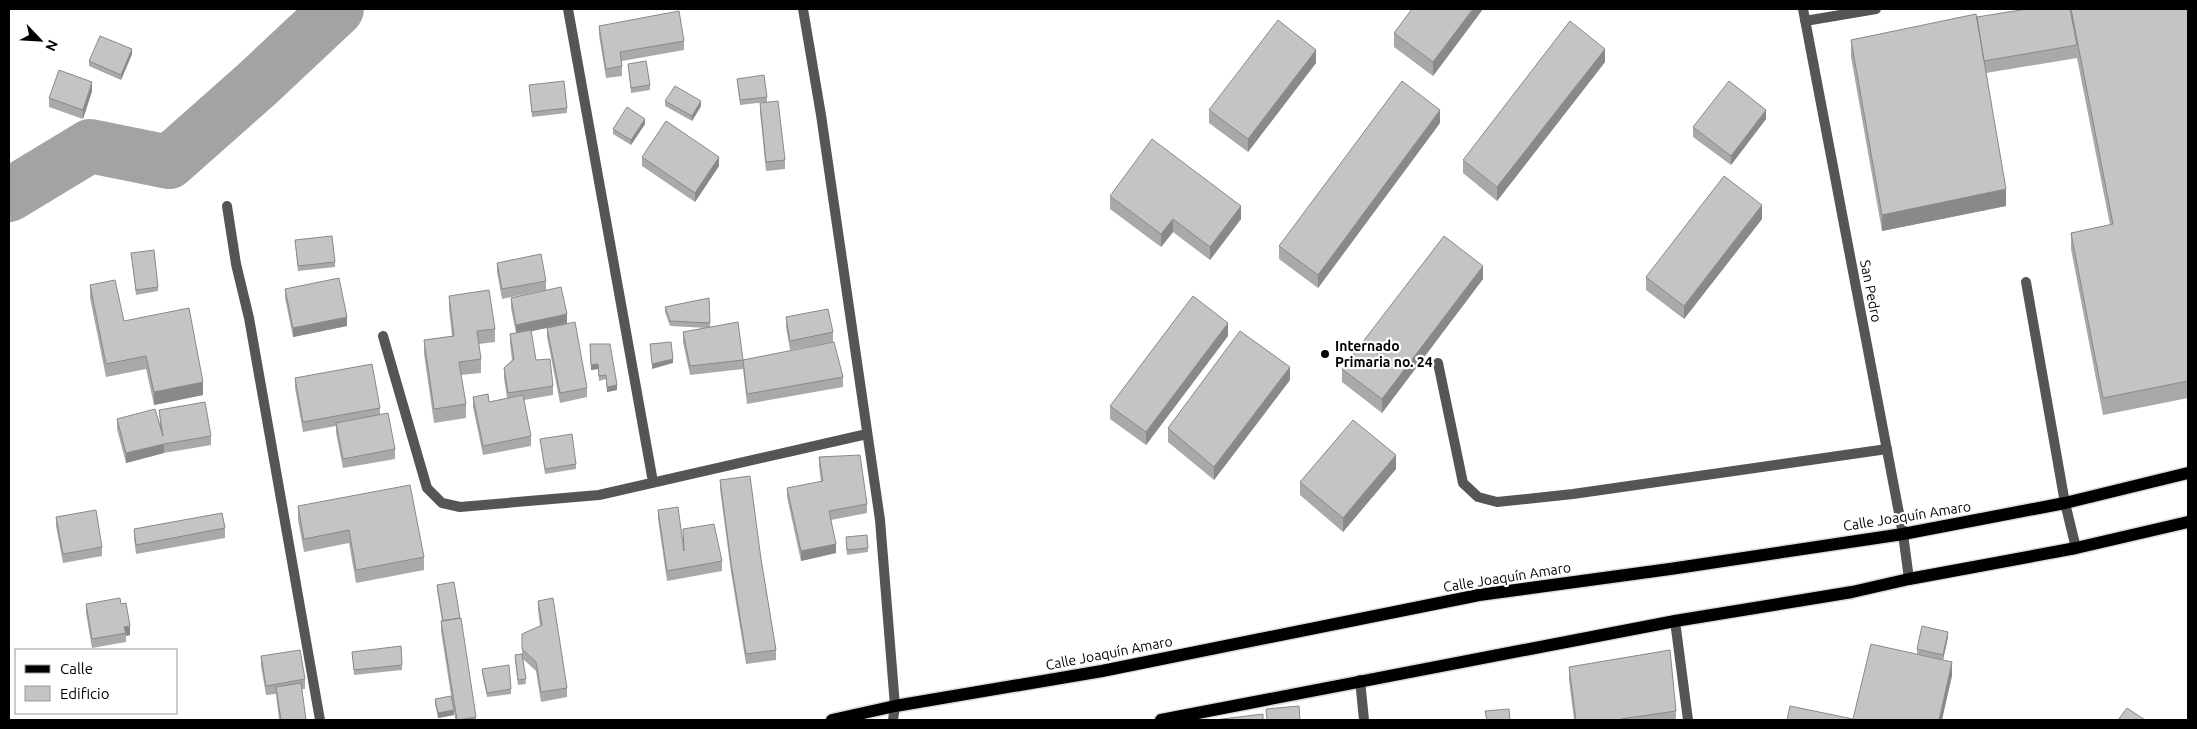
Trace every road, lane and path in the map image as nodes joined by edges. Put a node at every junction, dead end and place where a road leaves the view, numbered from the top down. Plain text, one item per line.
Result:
1 (568, 9) edge
2 (803, 9) edge
3 (1803, 9) edge
4 (1876, 9) edge
5 (1805, 21) junction
6 (227, 206) dead end
7 (2026, 282) dead end
8 (383, 336) dead end
9 (1438, 363) dead end
10 (867, 434) junction
11 (1887, 449) junction
12 (2188, 473) edge
13 (654, 482) junction
14 (2064, 503) junction
15 (2188, 522) edge
16 (1904, 534) junction
17 (2076, 548) junction
18 (1910, 579) junction
19 (1675, 621) junction
20 (1360, 680) junction
21 (894, 706) junction
22 (320, 720) edge
23 (832, 720) edge
24 (893, 720) edge
25 (1161, 720) edge
26 (1364, 720) edge
27 (1688, 720) edge

1 - 13 street
2 - 10 street
3 - 5 street, San Pedro
4 - 5 street
5 - 11 street, San Pedro
6 - 22 street
7 - 14 street
8 - 13 street
9 - 11 street
10 - 13 street
10 - 21 street
11 - 16 street, San Pedro
12 - 14 main road, Calle Joaquín Amaro
14 - 16 main road, Calle Joaquín Amaro
14 - 17 street
15 - 17 main road
16 - 18 street, San Pedro
16 - 21 main road, Calle Joaquín Amaro
17 - 18 main road
18 - 19 main road
19 - 20 main road
19 - 27 street
20 - 25 main road
20 - 26 street
21 - 23 main road, Calle Joaquín Amaro
21 - 24 street

